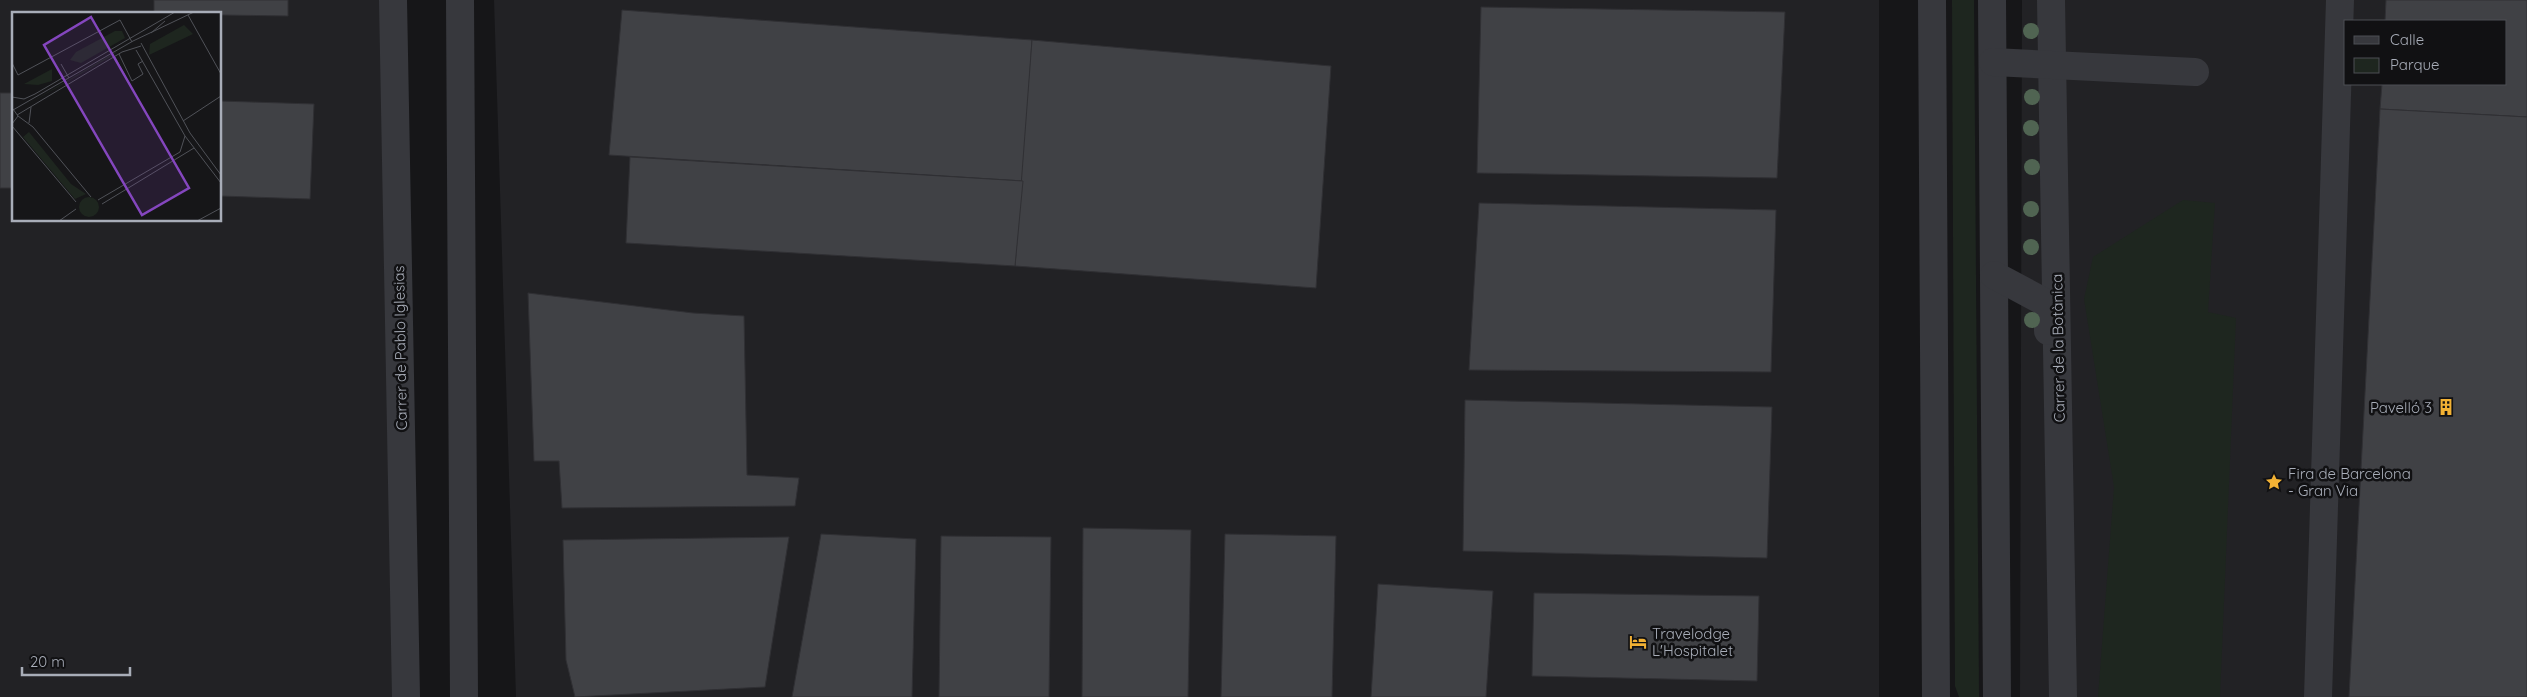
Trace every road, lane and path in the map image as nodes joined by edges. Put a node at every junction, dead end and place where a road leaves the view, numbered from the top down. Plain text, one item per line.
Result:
1 (393, 0) edge
2 (460, 0) edge
3 (1932, 0) edge
4 (1992, 0) edge
5 (2051, 0) edge
6 (2340, 0) edge
7 (1993, 62) junction
8 (2054, 64) junction
9 (2195, 72) dead end
10 (1994, 275) junction
11 (406, 697) edge
12 (464, 697) edge
13 (1936, 697) edge
14 (1997, 697) edge
15 (2049, 697) edge
16 (2063, 697) edge
17 (2318, 697) edge

1 - 11 street, Carrer de Pablo Iglesias
2 - 12 street
3 - 13 street
4 - 7 street
5 - 8 street, Carrer de la Botànica
6 - 17 street
7 - 8 street
7 - 10 street
8 - 9 street
8 - 16 street, Carrer de la Botànica
10 - 14 street
10 - 15 street

